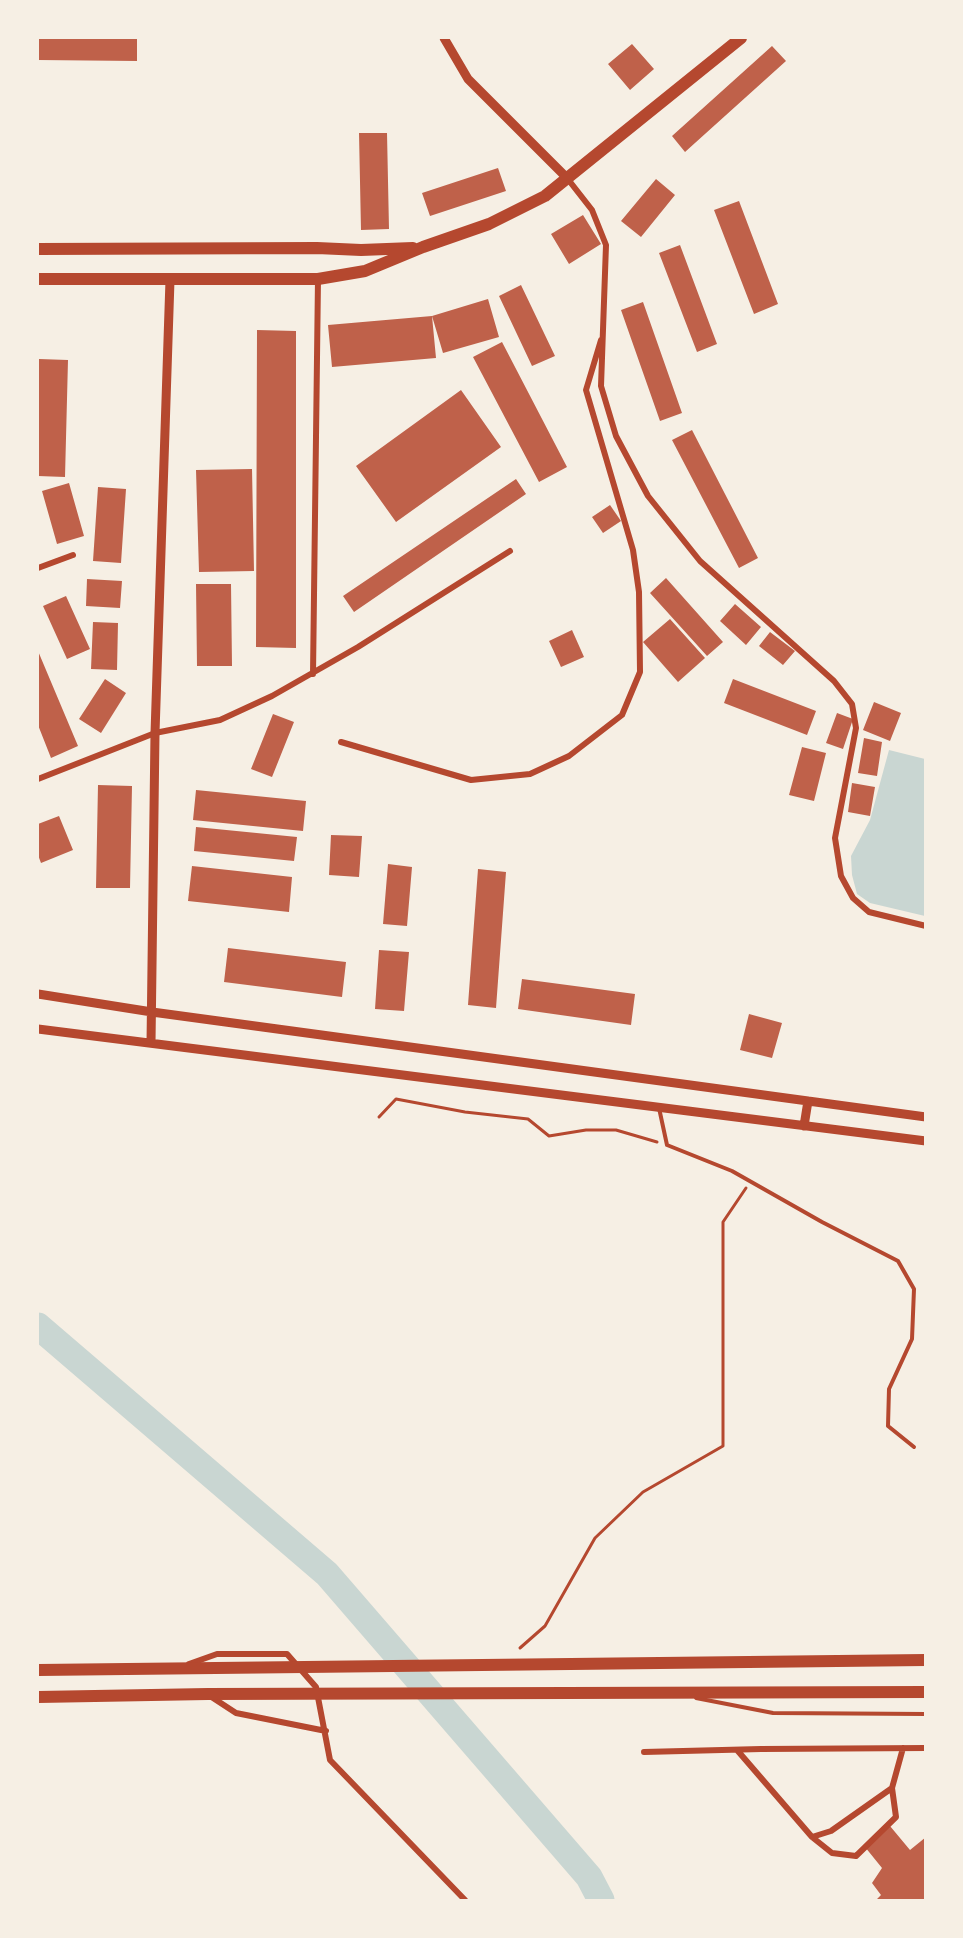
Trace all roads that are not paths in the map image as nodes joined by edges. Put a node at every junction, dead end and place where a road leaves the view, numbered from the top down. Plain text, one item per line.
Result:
1 (444, 38) edge
2 (741, 38) edge
3 (567, 178) junction
4 (423, 248) junction
5 (38, 249) edge
6 (38, 279) edge
7 (318, 279) junction
8 (170, 280) junction
9 (603, 330) junction
10 (510, 551) dead end
11 (73, 555) dead end
12 (38, 568) edge
13 (313, 674) junction
14 (156, 733) junction
15 (341, 742) dead end
16 (38, 779) edge
17 (926, 926) edge
18 (38, 994) edge
19 (152, 1012) junction
20 (38, 1029) edge
21 (151, 1043) junction
22 (808, 1101) junction
23 (659, 1107) junction
24 (926, 1117) edge
25 (804, 1126) junction
26 (926, 1142) edge
27 (914, 1447) dead end
28 (926, 1660) edge
29 (180, 1668) junction
30 (38, 1670) edge
31 (926, 1692) edge
32 (669, 1693) junction
33 (208, 1694) junction
34 (38, 1697) edge
35 (926, 1714) edge
36 (326, 1731) junction
37 (903, 1748) junction
38 (926, 1748) edge
39 (737, 1750) junction
40 (644, 1752) dead end
41 (892, 1788) junction
42 (812, 1837) junction
43 (465, 1900) edge

1 - 3 street
2 - 3 highway
3 - 4 highway
3 - 9 street
4 - 5 highway
4 - 7 highway
6 - 8 highway
7 - 8 highway
7 - 13 street
8 - 14 street
9 - 15 street
9 - 17 street
10 - 13 street
11 - 12 street
13 - 14 street
14 - 16 street
14 - 19 street
18 - 19 street
19 - 21 street
19 - 22 street
20 - 21 street
21 - 23 street
22 - 24 street
22 - 25 street
23 - 25 street
23 - 27 lane
25 - 26 street
28 - 29 highway
29 - 30 highway
29 - 36 street
31 - 32 highway
32 - 33 highway
32 - 35 lane
33 - 34 highway
33 - 36 street
36 - 43 street
37 - 38 street
37 - 39 street
37 - 41 street
39 - 40 street
39 - 42 street
41 - 42 street
41 - 42 street

